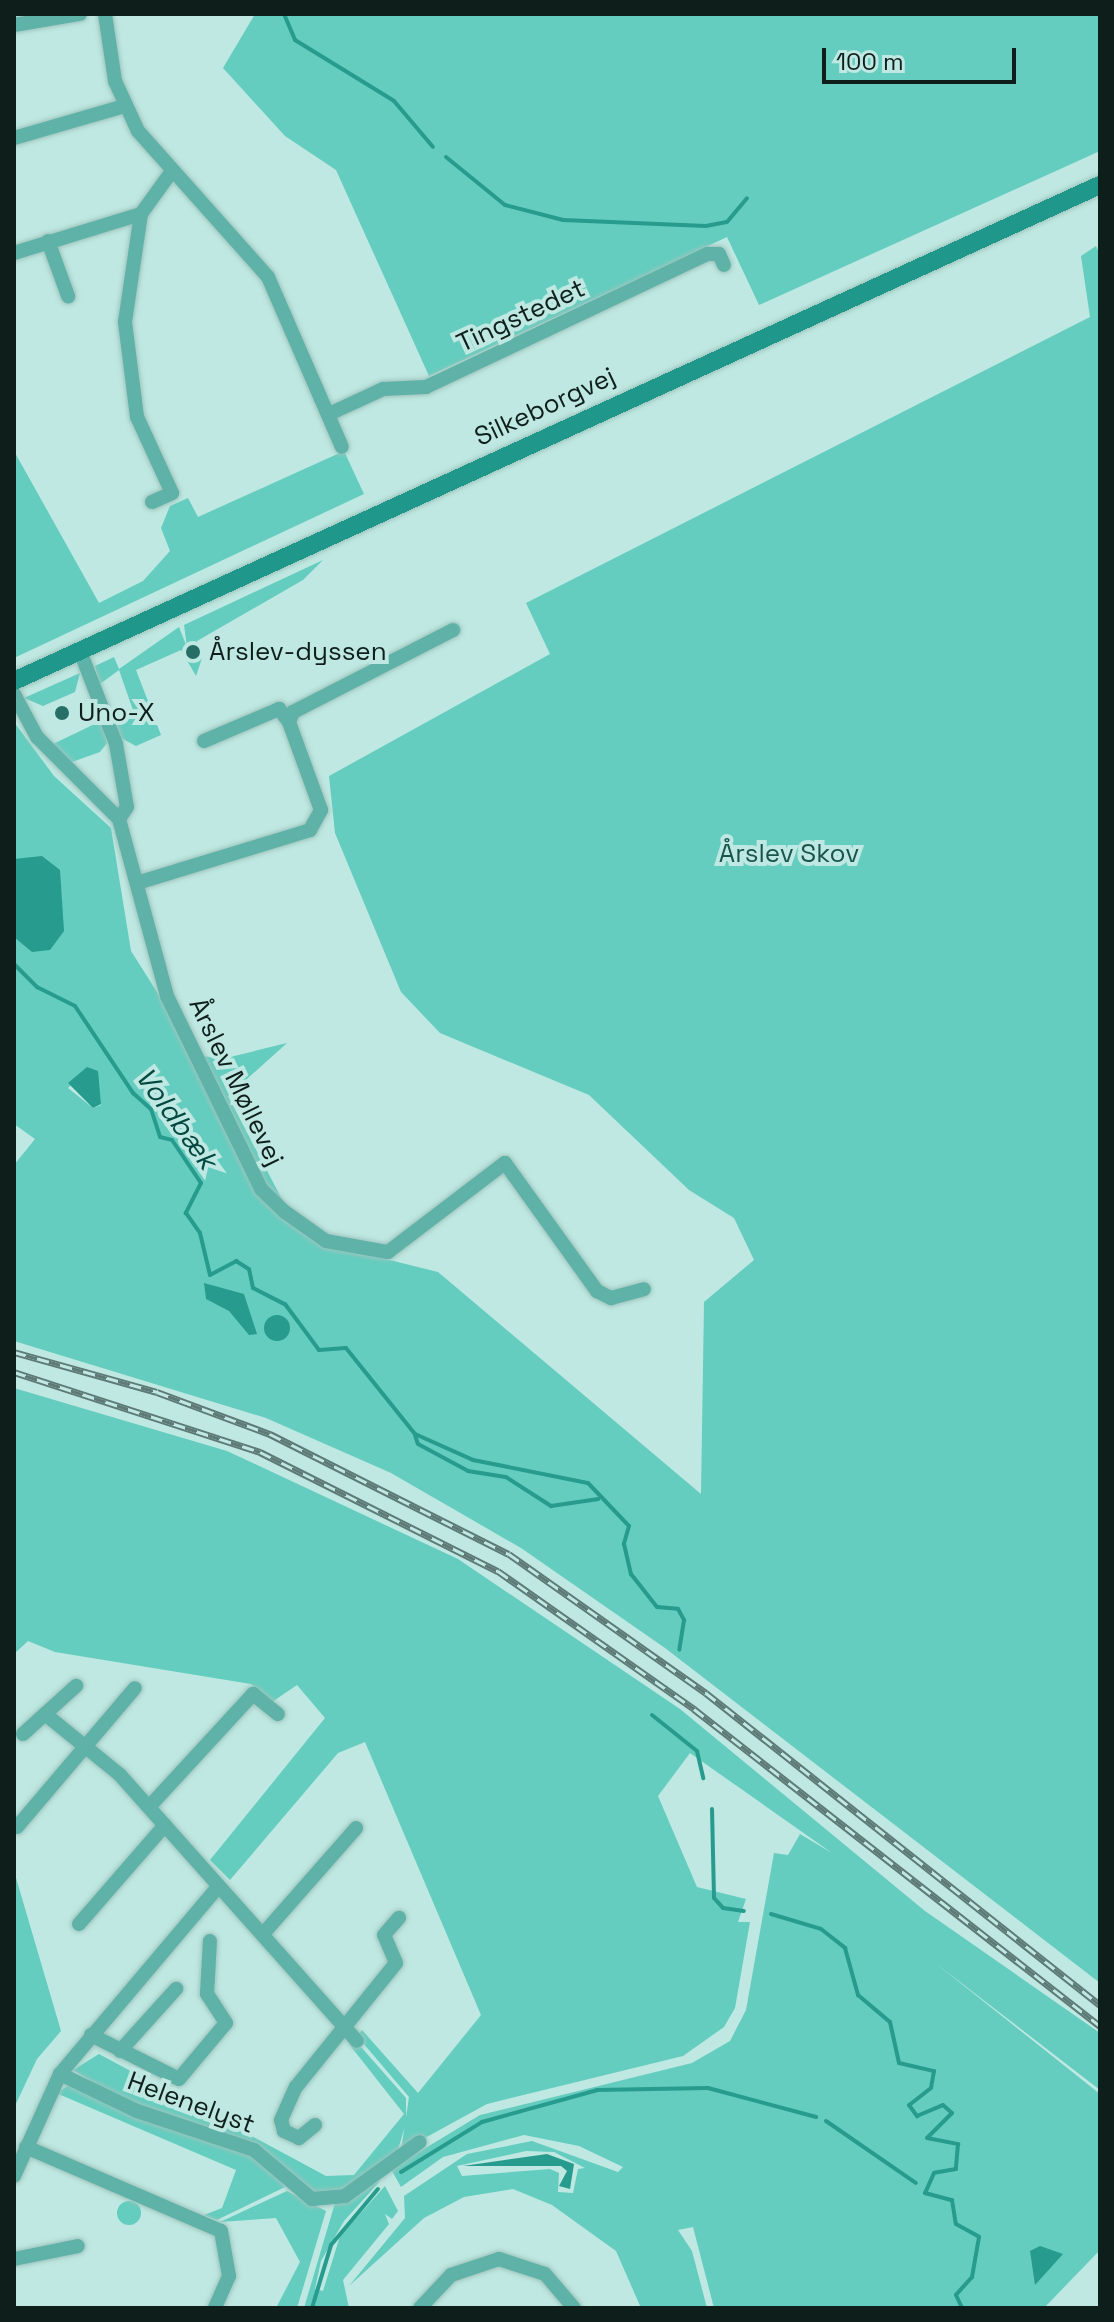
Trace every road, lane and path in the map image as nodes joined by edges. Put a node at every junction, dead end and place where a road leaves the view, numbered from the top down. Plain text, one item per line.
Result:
1 (80, 14) edge
2 (105, 14) edge
3 (14, 25) edge
4 (125, 106) junction
5 (14, 138) edge
6 (172, 171) junction
7 (1100, 185) edge
8 (141, 214) junction
9 (48, 241) junction
10 (14, 253) edge
11 (724, 265) dead end
12 (68, 296) dead end
13 (329, 414) junction
14 (342, 447) dead end
15 (152, 502) dead end
16 (453, 630) dead end
17 (80, 651) junction
18 (14, 681) edge
19 (14, 694) edge
20 (289, 722) junction
21 (204, 741) dead end
22 (119, 819) junction
23 (137, 883) junction
24 (644, 1289) dead end
25 (76, 1686) dead end
26 (135, 1688) dead end
27 (45, 1714) junction
28 (278, 1714) dead end
29 (23, 1734) dead end
30 (86, 1743) junction
31 (149, 1807) junction
32 (165, 1825) junction
33 (17, 1827) dead end
34 (356, 1828) dead end
35 (219, 1886) junction
36 (399, 1918) dead end
37 (79, 1924) dead end
38 (263, 1934) junction
39 (210, 1941) dead end
40 (176, 1989) dead end
41 (345, 2027) junction
42 (91, 2035) junction
43 (357, 2041) dead end
44 (120, 2051) junction
45 (60, 2074) junction
46 (315, 2125) dead end
47 (420, 2142) dead end
48 (26, 2147) junction
49 (14, 2176) edge
50 (78, 2246) dead end
51 (14, 2259) edge
52 (215, 2308) edge
53 (420, 2308) edge
54 (574, 2308) edge

1 - 3 street
2 - 4 street
4 - 5 street
4 - 6 street
6 - 8 street
6 - 13 street
7 - 17 main road, Silkeborgvej
8 - 9 street
8 - 15 street
9 - 10 street
9 - 12 street
11 - 13 street, Tingstedet
13 - 14 street
16 - 20 street
17 - 18 main road, Silkeborgvej
17 - 22 street, Årslev Møllevej
19 - 22 street, Årslev Møllevej
20 - 21 street
20 - 23 street
22 - 23 street, Årslev Møllevej
23 - 24 street, Årslev Møllevej
25 - 27 street
26 - 30 street
27 - 29 street
27 - 30 street
28 - 31 street
30 - 31 street
30 - 33 street
31 - 32 street
32 - 35 street
32 - 37 street
34 - 38 street
35 - 38 street
35 - 42 street
36 - 41 street, Helenelyst
38 - 41 street
39 - 44 street, Helenelyst
40 - 44 street, Helenelyst
41 - 43 street
41 - 46 street, Helenelyst
42 - 44 street, Helenelyst
42 - 45 street
45 - 47 street, Helenelyst
45 - 48 street
48 - 49 street
48 - 52 street
50 - 51 street
53 - 54 street

